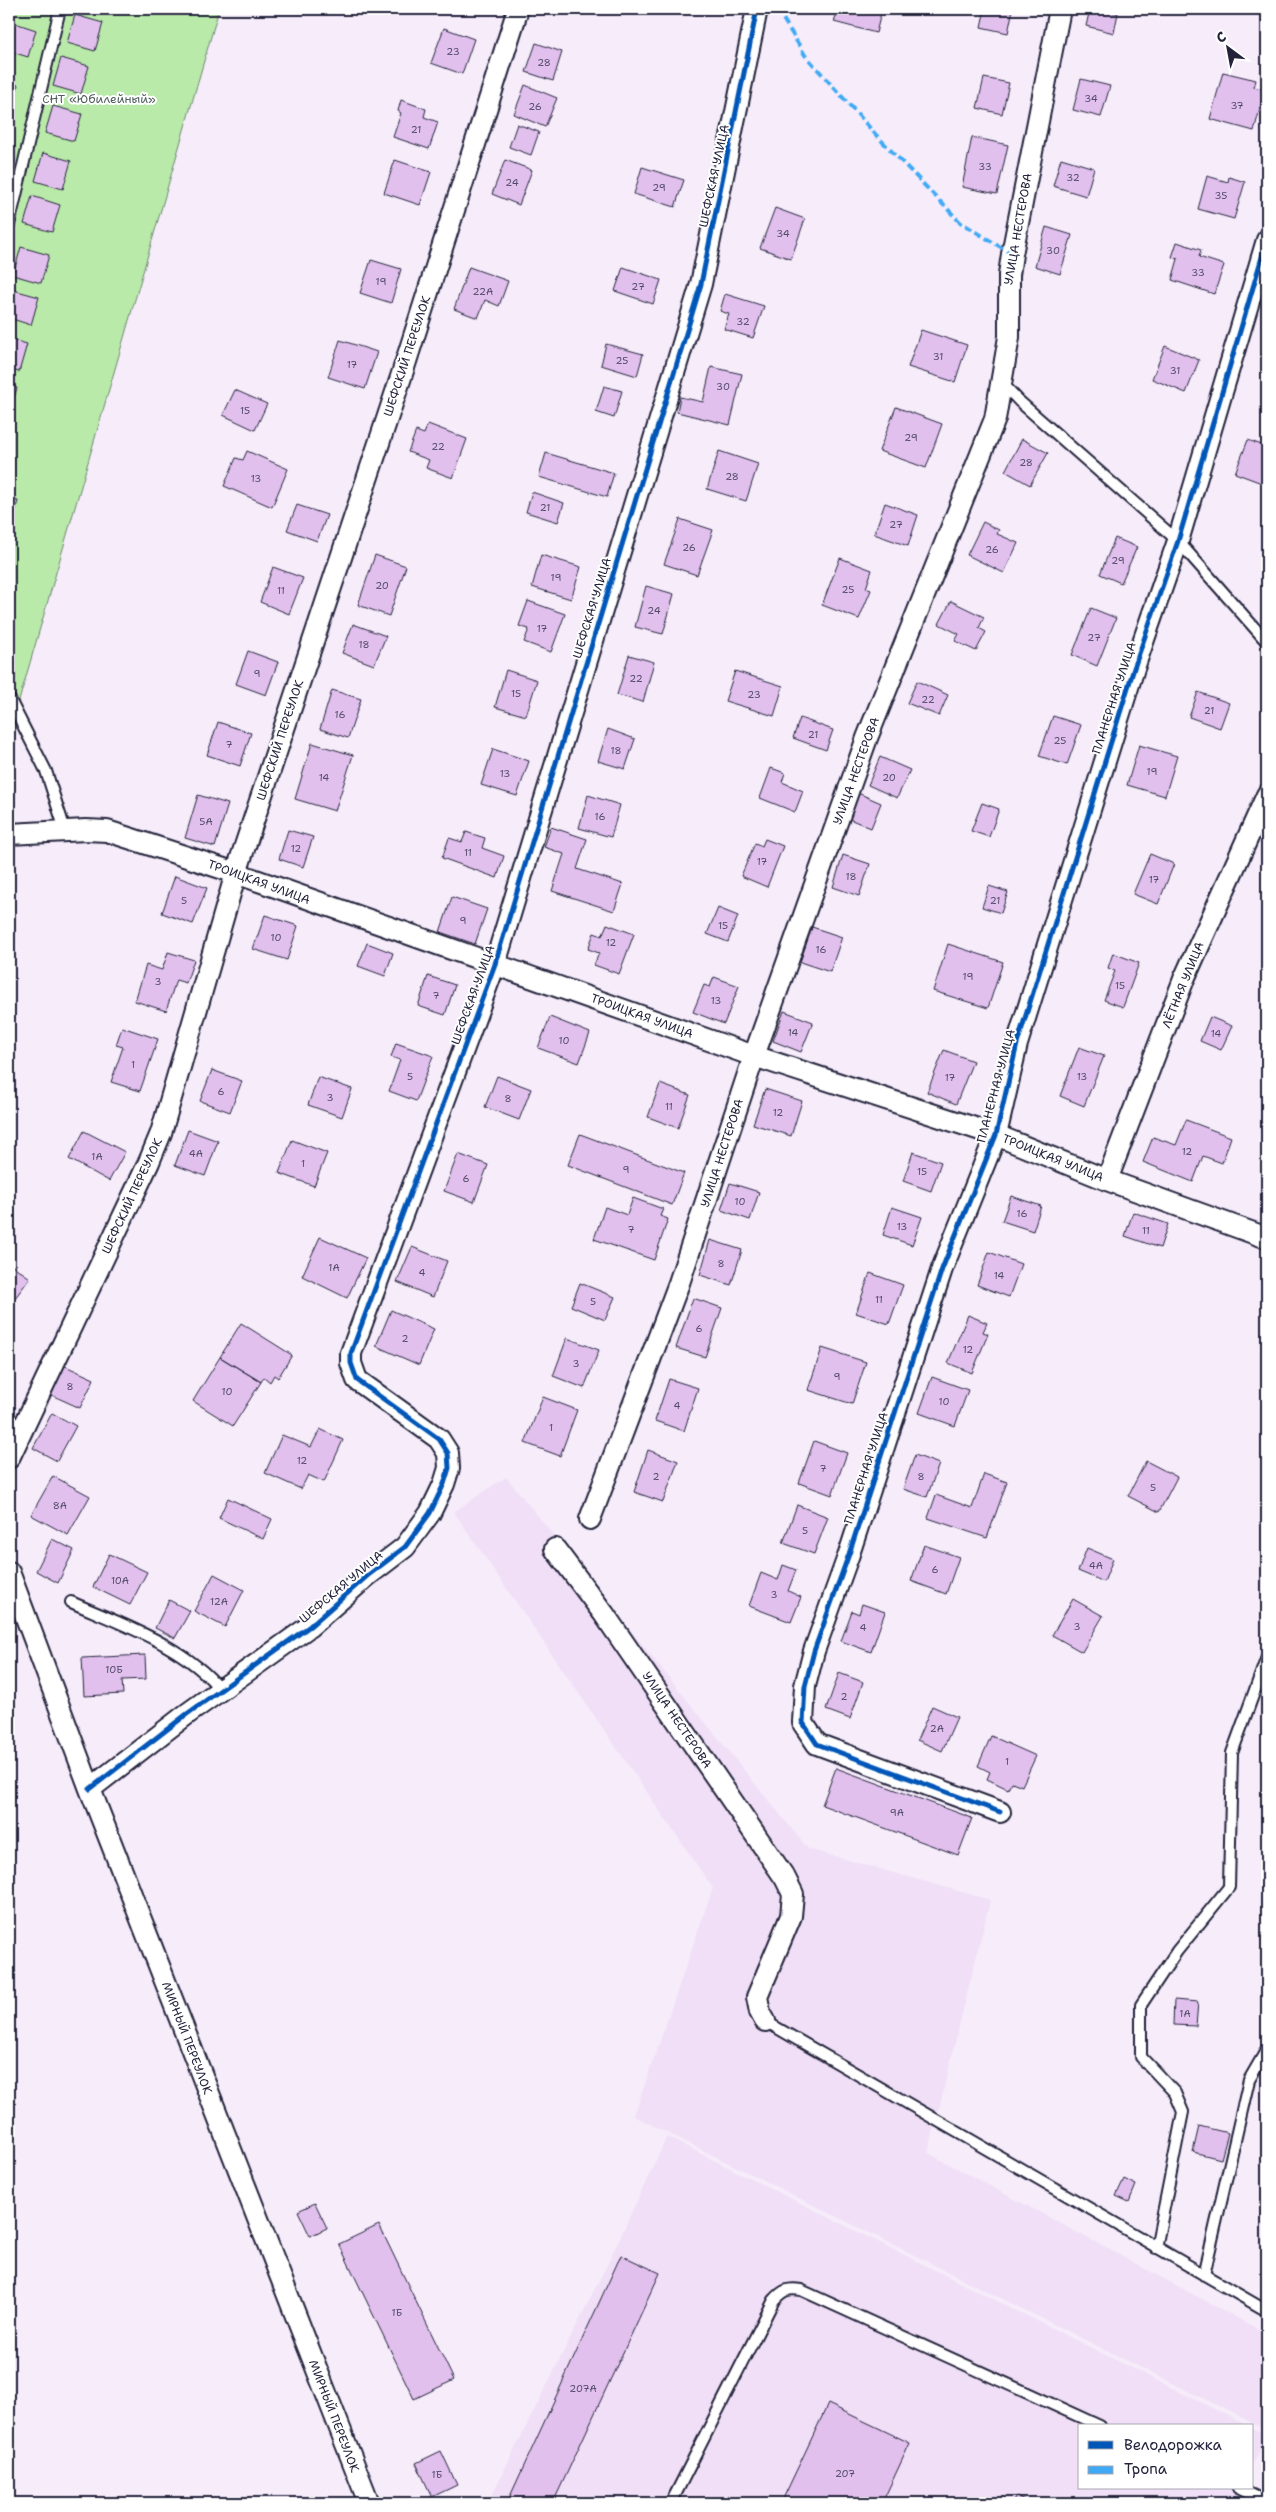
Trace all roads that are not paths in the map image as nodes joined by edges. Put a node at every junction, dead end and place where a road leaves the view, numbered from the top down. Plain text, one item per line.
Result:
1 (60, 9) edge
2 (518, 9) edge
3 (757, 9) edge
4 (1060, 9) edge
5 (9, 225) edge
6 (1267, 240) edge
7 (1002, 382) junction
8 (1178, 541) junction
9 (1267, 642) edge
10 (9, 698) edge
11 (1267, 795) edge
12 (65, 830) junction
13 (9, 834) edge
14 (236, 873) junction
15 (495, 964) junction
16 (754, 1056) junction
17 (996, 1135) junction
18 (1107, 1180) junction
19 (1267, 1238) edge
20 (9, 1458) edge
21 (590, 1519) dead end
22 (555, 1549) dead end
23 (9, 1572) edge
24 (72, 1602) dead end
25 (1267, 1658) edge
26 (221, 1690) junction
27 (90, 1789) junction
28 (1000, 1812) dead end
29 (765, 2021) joint
30 (1267, 2049) edge
31 (1156, 2248) junction
32 (1204, 2275) junction
33 (1267, 2311) edge
34 (1096, 2424) edge
35 (1242, 2490) edge
36 (1267, 2502) edge
37 (369, 2503) edge
38 (671, 2503) edge

1 - 5 lane
2 - 14 street, ШЕФСКИЙ ПЕРЕУЛОК
3 - 15 street, ШЕФСКАЯ УЛИЦА
4 - 7 street, УЛИЦА НЕСТЕРОВА
6 - 8 street, ПЛАНЕРНАЯ УЛИЦА
7 - 8 lane
7 - 16 street, УЛИЦА НЕСТЕРОВА
8 - 9 lane
8 - 17 street, ПЛАНЕРНАЯ УЛИЦА
10 - 12 lane
11 - 18 street, ЛЁТНАЯ УЛИЦА
12 - 13 street, ТРОИЦКАЯ УЛИЦА
12 - 14 street, ТРОИЦКАЯ УЛИЦА
14 - 15 street, ТРОИЦКАЯ УЛИЦА
14 - 20 street, ШЕФСКИЙ ПЕРЕУЛОК
15 - 16 street, ТРОИЦКАЯ УЛИЦА
15 - 26 street, ШЕФСКАЯ УЛИЦА
16 - 17 street, ТРОИЦКАЯ УЛИЦА
16 - 21 street, УЛИЦА НЕСТЕРОВА
17 - 18 street, ТРОИЦКАЯ УЛИЦА
17 - 28 street, ПЛАНЕРНАЯ УЛИЦА
18 - 19 street, ТРОИЦКАЯ УЛИЦА
22 - 29 street, УЛИЦА НЕСТЕРОВА
23 - 27 street, МИРНЫЙ ПЕРЕУЛОК
24 - 26 lane
25 - 31 lane
26 - 27 street, ШЕФСКАЯ УЛИЦА
27 - 37 street, МИРНЫЙ ПЕРЕУЛОК
29 - 31 lane
30 - 32 lane
31 - 32 lane
32 - 33 lane
34 - 38 lane
35 - 36 lane

